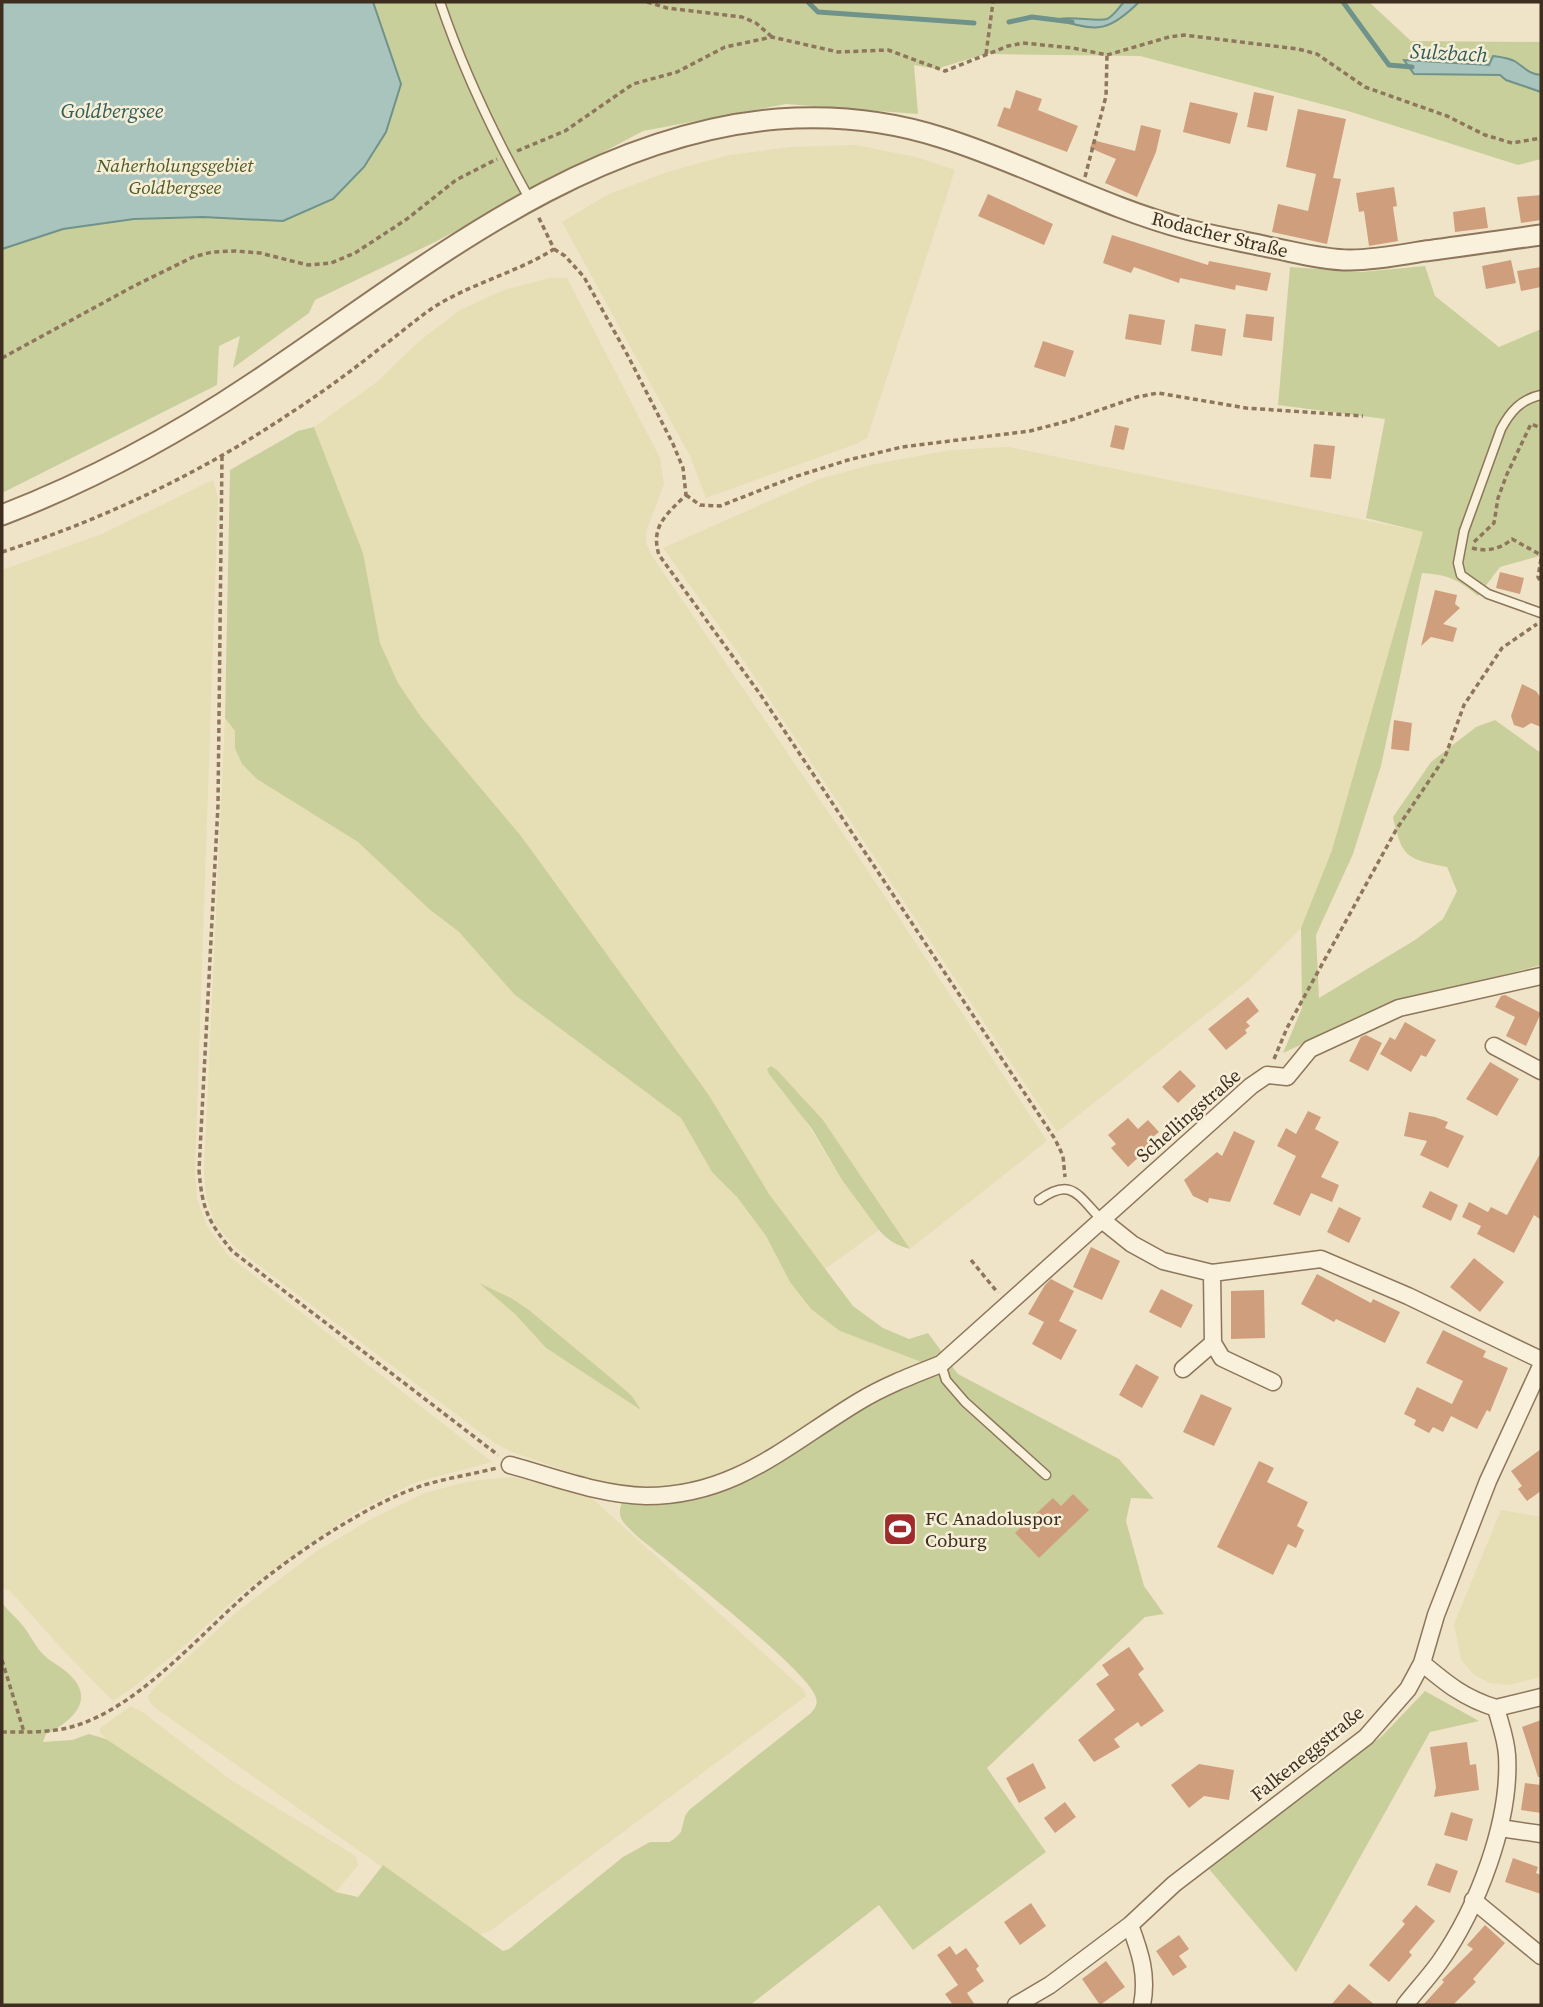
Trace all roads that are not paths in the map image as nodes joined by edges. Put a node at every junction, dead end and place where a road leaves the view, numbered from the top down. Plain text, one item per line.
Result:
1 (440, 2) edge
2 (531, 201) junction
3 (1541, 235) edge
4 (1541, 395) edge
5 (2, 515) edge
6 (1541, 613) edge
7 (1541, 976) edge
8 (1494, 1046) dead end
9 (1541, 1071) edge
10 (1039, 1200) dead end
11 (1102, 1220) junction
12 (1212, 1273) junction
13 (1213, 1343) junction
14 (1541, 1360) edge
15 (941, 1364) junction
16 (1541, 1366) edge
17 (1183, 1369) dead end
18 (1273, 1382) dead end
19 (510, 1465) road end
20 (1046, 1475) dead end
21 (1422, 1663) junction
22 (1541, 1697) edge
23 (1496, 1708) junction
24 (1500, 1828) junction
25 (1541, 1833) edge
26 (1474, 1900) junction
27 (1130, 1925) junction
28 (1541, 1956) edge
29 (1016, 2005) edge
30 (1142, 2005) edge
31 (1405, 2005) edge

1 - 2 lane
2 - 3 street, Rodacher Straße
2 - 5 street, Rodacher Straße
4 - 6 lane
7 - 11 street, Schellingstraße
8 - 9 street
10 - 11 lane
11 - 12 street
11 - 15 street, Schellingstraße
12 - 13 street
12 - 14 street
13 - 17 street
13 - 18 street
15 - 19 street
15 - 20 lane
16 - 21 street, Falkeneggstraße
21 - 23 street
21 - 27 street, Falkeneggstraße
22 - 23 street
23 - 24 street
24 - 25 street
24 - 26 street
26 - 28 street
26 - 31 street
27 - 29 street, Falkeneggstraße
27 - 30 street

